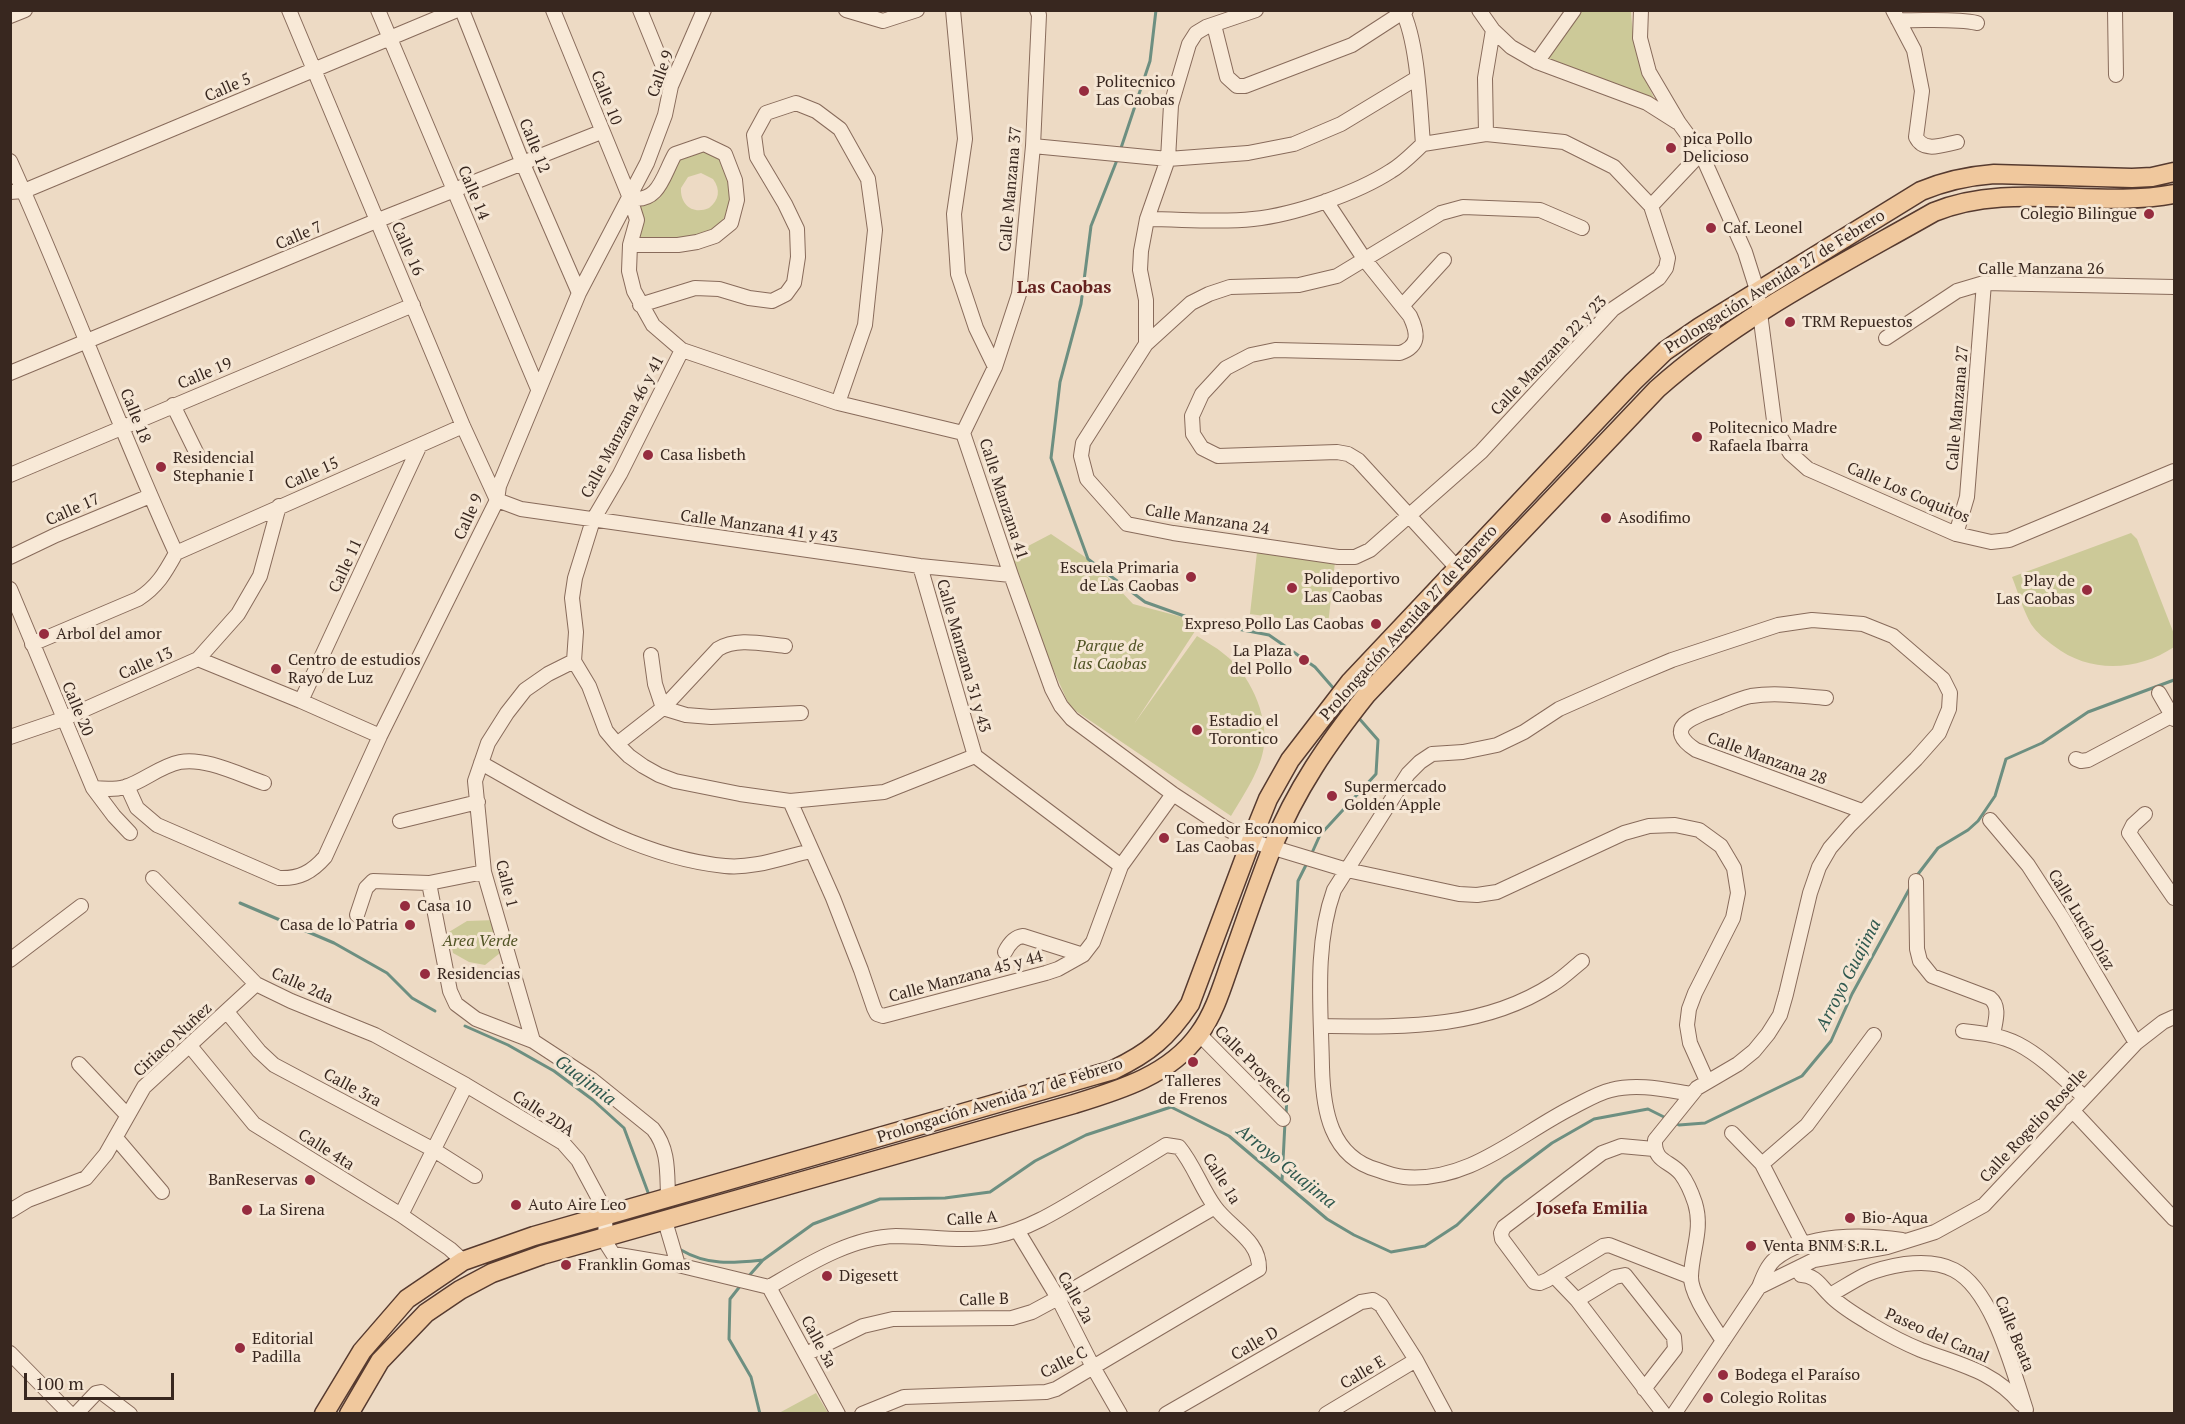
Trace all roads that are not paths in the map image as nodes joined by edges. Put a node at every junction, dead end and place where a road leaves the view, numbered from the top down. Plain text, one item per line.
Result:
1 (25, 10) edge
2 (289, 10) edge
3 (378, 10) edge
4 (459, 10) edge
5 (553, 10) edge
6 (640, 10) edge
7 (704, 10) edge
8 (846, 10) edge
9 (917, 10) edge
10 (953, 10) edge
11 (1037, 10) edge
12 (1256, 10) edge
13 (1479, 10) edge
14 (1574, 10) edge
15 (2115, 10) edge
16 (1404, 11) edge
17 (1640, 11) edge
18 (1895, 15) edge
19 (10, 16) edge
20 (1977, 22) dead end
21 (1210, 26) junction
22 (1493, 30) junction
23 (389, 39) junction
24 (1537, 62) junction
25 (314, 70) junction
26 (2116, 75) dead end
27 (1417, 78) junction
28 (671, 86) junction
29 (1679, 123) junction
30 (601, 132) junction
31 (1486, 134) junction
32 (1957, 142) dead end
33 (1423, 144) junction
34 (1033, 146) junction
35 (1701, 153) junction
36 (1168, 159) junction
37 (10, 161) edge
38 (523, 164) junction
39 (2175, 172) edge
40 (17, 191) edge
41 (453, 191) junction
42 (2175, 194) edge
43 (630, 198) junction
44 (1326, 201) junction
45 (1652, 206) junction
46 (1147, 219) junction
47 (376, 221) junction
48 (1582, 228) dead end
49 (630, 245) junction
50 (1365, 260) junction
51 (1444, 260) dead end
52 (1984, 283) junction
53 (2175, 287) edge
54 (1757, 290) junction
55 (579, 293) junction
56 (413, 305) junction
57 (640, 305) junction
58 (1402, 306) junction
59 (1760, 313) junction
60 (1886, 338) dead end
61 (88, 342) junction
62 (1146, 344) junction
63 (682, 350) junction
64 (995, 367) junction
65 (10, 373) edge
66 (538, 389) junction
67 (838, 403) junction
68 (173, 405) junction
69 (122, 426) junction
70 (463, 426) junction
71 (963, 433) junction
72 (420, 445) junction
73 (198, 456) dead end
74 (2175, 471) edge
75 (10, 475) edge
76 (150, 496) junction
77 (497, 500) junction
78 (279, 506) junction
79 (1409, 514) junction
80 (594, 520) junction
81 (1956, 534) junction
82 (176, 553) junction
83 (10, 557) edge
84 (920, 566) junction
85 (1458, 568) junction
86 (1011, 575) junction
87 (10, 589) edge
88 (32, 644) junction
89 (785, 646) dead end
90 (651, 655) dead end
91 (198, 659) junction
92 (574, 661) junction
93 (2159, 693) dead end
94 (1826, 698) dead end
95 (301, 701) junction
96 (663, 708) junction
97 (801, 713) dead end
98 (2174, 717) edge
99 (63, 719) junction
100 (380, 736) junction
101 (10, 737) edge
102 (617, 744) junction
103 (975, 756) junction
104 (2076, 759) dead end
105 (481, 763) junction
106 (264, 783) dead end
107 (127, 786) junction
108 (93, 788) junction
109 (1173, 794) junction
110 (790, 801) junction
111 (478, 802) junction
112 (1862, 811) junction
113 (2145, 814) dead end
114 (1990, 820) dead end
115 (400, 821) dead end
116 (130, 833) dead end
117 (1251, 841) junction
118 (1272, 849) junction
119 (811, 851) junction
120 (1121, 866) junction
121 (1347, 870) junction
122 (484, 872) junction
123 (153, 878) dead end
124 (1916, 881) dead end
125 (429, 883) junction
126 (2175, 898) edge
127 (81, 906) dead end
128 (357, 915) dead end
129 (1005, 952) dead end
130 (1083, 955) junction
131 (10, 960) edge
132 (1582, 961) dead end
133 (256, 984) junction
134 (227, 1012) junction
135 (2175, 1017) edge
136 (1321, 1026) junction
137 (1963, 1031) dead end
138 (1199, 1034) junction
139 (1874, 1035) dead end
140 (1993, 1035) junction
141 (533, 1041) junction
142 (2136, 1043) junction
143 (190, 1046) junction
144 (79, 1064) dead end
145 (1707, 1081) junction
146 (466, 1085) junction
147 (1692, 1094) junction
148 (2084, 1097) junction
149 (2072, 1110) junction
150 (126, 1115) junction
151 (1283, 1119) dead end
152 (1732, 1133) dead end
153 (116, 1138) junction
154 (1166, 1145) joint
155 (1654, 1149) junction
156 (434, 1150) junction
157 (1762, 1164) junction
158 (475, 1176) dead end
159 (162, 1191) dead end
160 (668, 1196) junction
161 (1215, 1207) junction
162 (10, 1210) edge
163 (401, 1215) junction
164 (605, 1216) junction
165 (2175, 1219) edge
166 (665, 1221) junction
167 (1017, 1230) junction
168 (605, 1237) junction
169 (1907, 1241) junction
170 (1796, 1247) junction
171 (463, 1261) junction
172 (678, 1265) junction
173 (1259, 1269) joint
174 (1800, 1271) junction
175 (1554, 1276) junction
176 (1690, 1277) junction
177 (763, 1286) junction
178 (1759, 1287) junction
179 (1829, 1294) junction
180 (1058, 1299) junction
181 (1577, 1300) junction
182 (1723, 1341) junction
183 (10, 1353) edge
184 (806, 1354) junction
185 (1416, 1360) junction
186 (1094, 1367) junction
187 (1644, 1389) junction
188 (2026, 1412) edge
189 (70, 1413) edge
190 (76, 1413) edge
191 (130, 1413) edge
192 (324, 1413) edge
193 (349, 1413) edge
194 (837, 1413) edge
195 (862, 1413) edge
196 (1120, 1413) edge
197 (1166, 1413) edge
198 (1326, 1413) edge
199 (1445, 1413) edge
200 (1664, 1413) edge
201 (1674, 1413) edge

1 - 19 street
2 - 25 street, Calle 16
3 - 23 street, Calle 14
4 - 23 street, Calle 5
4 - 38 street, Calle 12
5 - 30 street, Calle 10
6 - 28 street
7 - 28 street, Calle 9
8 - 9 street
10 - 64 street
11 - 34 street, Calle Manzana 37
12 - 21 street
13 - 22 street
14 - 24 street
15 - 26 street
16 - 21 street
16 - 27 street
17 - 29 street, Calle Los Coquitos
18 - 20 street
18 - 32 street
21 - 36 street
22 - 24 street
22 - 31 street
23 - 25 street, Calle 5
23 - 41 street, Calle 14
24 - 29 street
25 - 40 street, Calle 5
25 - 47 street, Calle 16
27 - 33 street
27 - 36 street
28 - 43 street, Calle 9
29 - 35 street, Calle Los Coquitos
30 - 38 street, Calle 7
30 - 43 street, Calle 10
31 - 33 street
31 - 45 street
33 - 44 street
34 - 36 street
34 - 64 street, Calle Manzana 37
35 - 45 street
35 - 54 street, Calle Los Coquitos
36 - 46 street
37 - 40 street, Calle 18
38 - 41 street, Calle 7
38 - 55 street, Calle 12
39 - 54 main road, Prolongación Avenida 27 de Febrero
40 - 61 street, Calle 18
41 - 47 street, Calle 7
41 - 66 street, Calle 14
42 - 59 main road, Prolongación Avenida 27 de Febrero
43 - 49 street, Calle 10
43 - 49 street
43 - 55 street, Calle 9
44 - 46 street
44 - 50 street
45 - 79 street, Calle Manzana 22 y 23
46 - 62 street
47 - 56 street, Calle 16
47 - 61 street, Calle 7
48 - 50 street, Calle Manzana 24
49 - 57 street, Calle 10
50 - 58 street
50 - 62 street, Calle Manzana 24
51 - 58 street
52 - 53 street, Calle Manzana 26
52 - 60 street, Calle Manzana 26
52 - 81 street, Calle Manzana 27
54 - 59 street, Calle Los Coquitos
54 - 85 main road, Prolongación Avenida 27 de Febrero
55 - 66 street, Calle 9
56 - 68 street, Calle 19
56 - 70 street, Calle 16
57 - 63 street, Calle 10
57 - 67 street
58 - 79 street
59 - 81 street, Calle Los Coquitos
59 - 118 main road, Prolongación Avenida 27 de Febrero
61 - 65 street, Calle 7
61 - 69 street, Calle 18
62 - 79 street, Calle Manzana 24
63 - 67 street
63 - 80 street, Calle Manzana 46 y 41
64 - 71 street, Calle Manzana 37
66 - 77 street, Calle 9
67 - 71 street
68 - 69 street, Calle 19
68 - 73 street
69 - 75 street, Calle 19
69 - 76 street, Calle 18
70 - 72 street, Calle 15
70 - 77 street, Calle 16
71 - 86 street, Calle Manzana 41
72 - 78 street, Calle 15
72 - 95 street, Calle 11
74 - 81 street, Calle Los Coquitos
76 - 82 street, Calle 18
76 - 83 street, Calle 17
77 - 80 street, Calle Manzana 41 y 43
77 - 100 street, Calle 9
78 - 82 street, Calle 15
78 - 91 street, Calle 13
79 - 85 street
80 - 84 street, Calle Manzana 41 y 43
80 - 92 street, Calle Manzana 46 y 41
82 - 88 street
84 - 86 street, Calle Manzana 41 y 43
84 - 103 street, Calle Manzana 31 y 43
85 - 117 main road, Prolongación Avenida 27 de Febrero
86 - 109 street, Calle Manzana 41
87 - 88 street, Calle 20
88 - 99 street, Calle 20
89 - 96 street
90 - 96 street
91 - 95 street
91 - 99 street, Calle 13
92 - 102 street
92 - 105 street, Calle 1
93 - 98 street
94 - 112 street, Calle Manzana 28
95 - 100 street
96 - 97 street
96 - 102 street
98 - 104 street
99 - 101 street, Calle 13
99 - 108 street, Calle 20
100 - 107 street, Calle 9
102 - 110 street
103 - 110 street
103 - 120 street
105 - 111 street, Calle 1
105 - 119 street
106 - 107 street
107 - 108 street
108 - 116 street, Calle 20
109 - 117 street, Calle Manzana 41
109 - 120 street
110 - 119 street, Calle Manzana 45 y 44
111 - 115 street
111 - 122 street, Calle 1
112 - 121 street
112 - 145 street
113 - 126 street
114 - 142 street, Calle Lucía Díaz
117 - 118 street, Calle Manzana 41
117 - 160 main road, Prolongación Avenida 27 de Febrero
118 - 121 street, Calle Manzana 41
118 - 138 main road, Prolongación Avenida 27 de Febrero
119 - 130 street, Calle Manzana 45 y 44
120 - 130 street
121 - 136 street
121 - 145 street, Calle Manzana 41
122 - 125 street
122 - 141 street, Calle 1
123 - 133 street, Calle 2da
124 - 140 street
125 - 128 street
125 - 141 street
127 - 131 street
129 - 130 street
132 - 136 street
133 - 134 street, Ciriaco Nuñez
133 - 146 street, Calle 2da
134 - 143 street, Ciriaco Nuñez
134 - 156 street, Calle 3ra
135 - 142 street, Calle Rogelio Roselle
136 - 147 street
137 - 140 street
138 - 151 street, Calle Proyecto
138 - 166 main road, Prolongación Avenida 27 de Febrero
139 - 157 street
140 - 148 street
141 - 160 street
142 - 148 street, Calle Rogelio Roselle
143 - 150 street, Ciriaco Nuñez
143 - 163 street, Calle 4ta
144 - 150 street
145 - 147 street
146 - 156 street
146 - 164 street, Calle 2DA
147 - 155 street
148 - 149 street, Calle Rogelio Roselle
149 - 165 street
149 - 169 street, Calle Rogelio Roselle
150 - 153 street, Ciriaco Nuñez
152 - 157 street
153 - 159 street
153 - 162 street, Ciriaco Nuñez
154 - 161 street, Calle 1a
154 - 167 street, Calle A
155 - 175 street
155 - 176 street
156 - 158 street, Calle 3ra
156 - 163 street
157 - 170 street
160 - 164 main road, Prolongación Avenida 27 de Febrero
161 - 173 street, Calle 1a
161 - 180 street, Calle B
163 - 171 street, Calle 4ta
164 - 168 street
164 - 171 main road, Prolongación Avenida 27 de Febrero
166 - 168 main road, Prolongación Avenida 27 de Febrero
166 - 172 street
167 - 177 street, Calle A
167 - 180 street, Calle 2a
168 - 172 street
168 - 193 main road, Prolongación Avenida 27 de Febrero
169 - 170 street, Calle Rogelio Roselle
169 - 174 street, Calle Rogelio Roselle
170 - 174 street
170 - 178 street, Calle Rogelio Roselle
171 - 192 main road, Prolongación Avenida 27 de Febrero
172 - 177 street
173 - 186 street, Calle C
174 - 178 street, Calle Rogelio Roselle
174 - 179 street, Paseo del Canal
175 - 176 street
175 - 181 street
176 - 182 street
177 - 184 street, Calle 3a
178 - 182 street, Calle Rogelio Roselle
179 - 188 street, Paseo del Canal
179 - 188 street, Calle Beata
180 - 184 street, Calle B
180 - 186 street, Calle 2a
181 - 187 street
181 - 187 street
182 - 201 street, Calle Rogelio Roselle
183 - 189 street
184 - 194 street, Calle 3a
185 - 197 street, Calle D
185 - 198 street, Calle E
185 - 199 street
186 - 195 street, Calle C
186 - 196 street, Calle 2a
187 - 200 street
190 - 191 street

